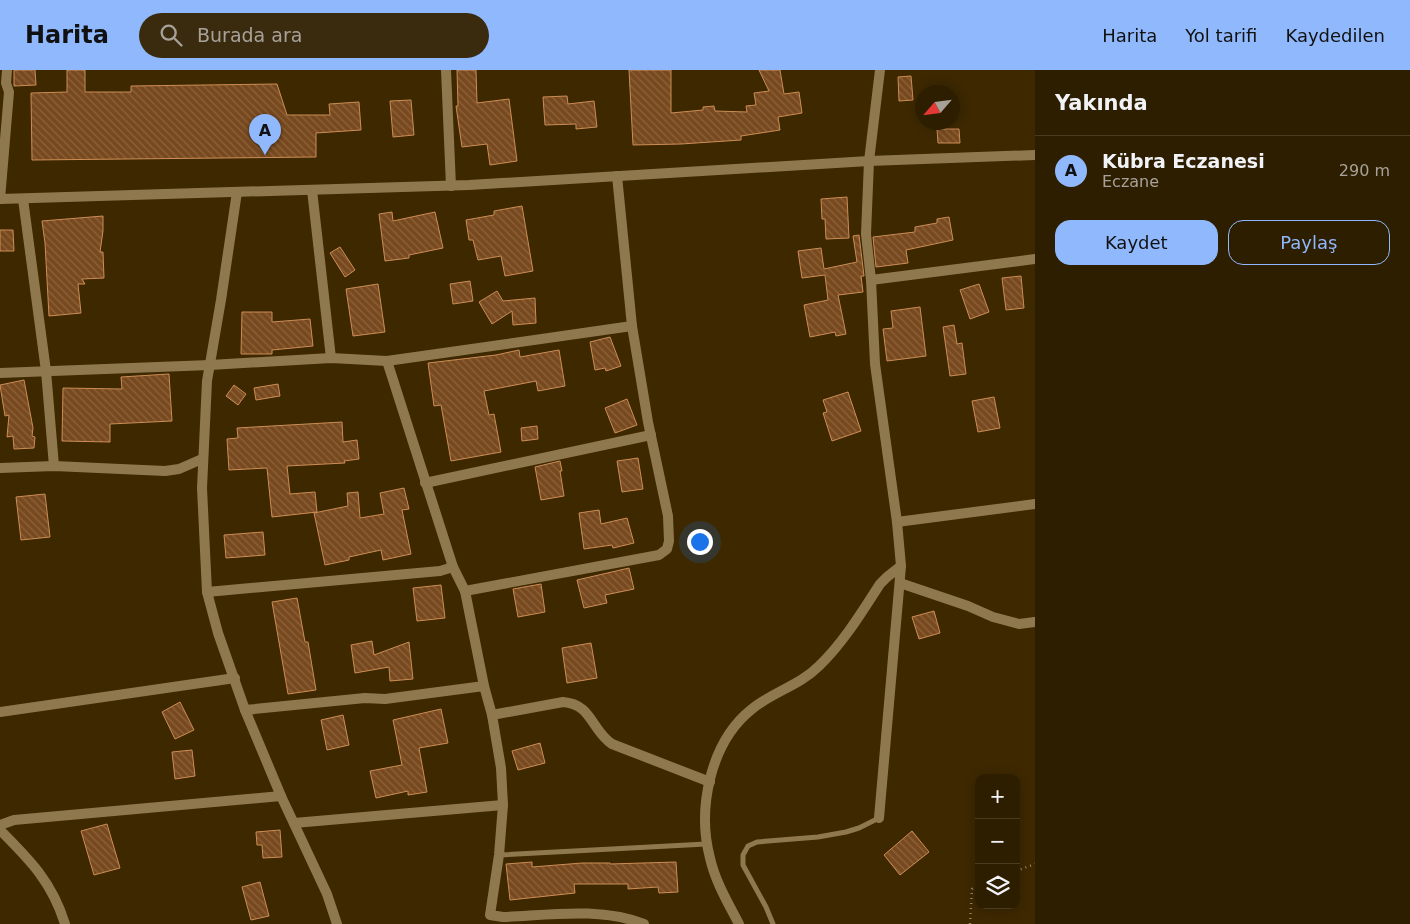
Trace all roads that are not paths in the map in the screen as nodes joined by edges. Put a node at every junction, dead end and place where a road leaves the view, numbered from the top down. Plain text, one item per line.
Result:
1 (7, 70) edge
2 (446, 70) edge
3 (880, 70) edge
4 (1035, 155) edge
5 (869, 161) junction
6 (617, 176) junction
7 (451, 186) junction
8 (312, 190) junction
9 (237, 192) junction
10 (23, 199) junction
11 (0, 200) edge
12 (1035, 261) edge
13 (871, 280) junction
14 (632, 326) junction
15 (331, 358) junction
16 (388, 361) junction
17 (210, 365) junction
18 (46, 371) junction
19 (0, 373) edge
20 (651, 435) junction
21 (54, 466) junction
22 (204, 466) junction
23 (0, 468) edge
24 (425, 483) junction
25 (1035, 504) edge
26 (897, 522) junction
27 (901, 566) junction
28 (453, 568) junction
29 (900, 583) junction
30 (465, 591) junction
31 (207, 592) junction
32 (1035, 622) edge
33 (235, 678) junction
34 (484, 686) junction
35 (245, 710) junction
36 (0, 712) edge
37 (492, 715) junction
38 (710, 782) junction
39 (281, 796) junction
40 (503, 805) junction
41 (879, 818) joint
42 (294, 823) junction
43 (0, 825) edge
44 (0, 830) edge
45 (706, 844) junction
46 (499, 855) junction
47 (489, 919) edge
48 (584, 919) edge
49 (65, 924) edge
50 (337, 924) edge
51 (644, 924) edge
52 (739, 924) edge
53 (773, 924) edge

1 - 11 street
2 - 7 street
3 - 5 street
4 - 5 street
5 - 6 street
5 - 13 street
6 - 7 street
6 - 14 street
7 - 8 street
8 - 9 street
8 - 15 street
9 - 10 street
9 - 17 street
10 - 11 street
10 - 18 street
12 - 13 street
13 - 26 street
14 - 16 street
14 - 20 street
15 - 16 street
15 - 17 street
16 - 24 street
17 - 18 street
17 - 22 street
18 - 19 street
18 - 21 street
20 - 24 street
20 - 30 street
21 - 22 street
21 - 23 street
22 - 31 street
24 - 28 street
25 - 26 street
26 - 27 street
27 - 29 street
27 - 38 street
28 - 30 street
28 - 31 street
29 - 32 street
29 - 41 street
30 - 34 street
31 - 33 street
33 - 35 street
33 - 36 street
34 - 35 street
34 - 37 street
35 - 39 street
37 - 38 street
37 - 40 street
38 - 45 street
39 - 42 street
39 - 43 street
40 - 42 street
40 - 46 street
41 - 53 lane
42 - 50 street
44 - 49 street
45 - 46 lane
45 - 52 street
46 - 47 street
47 - 48 street
48 - 51 street

